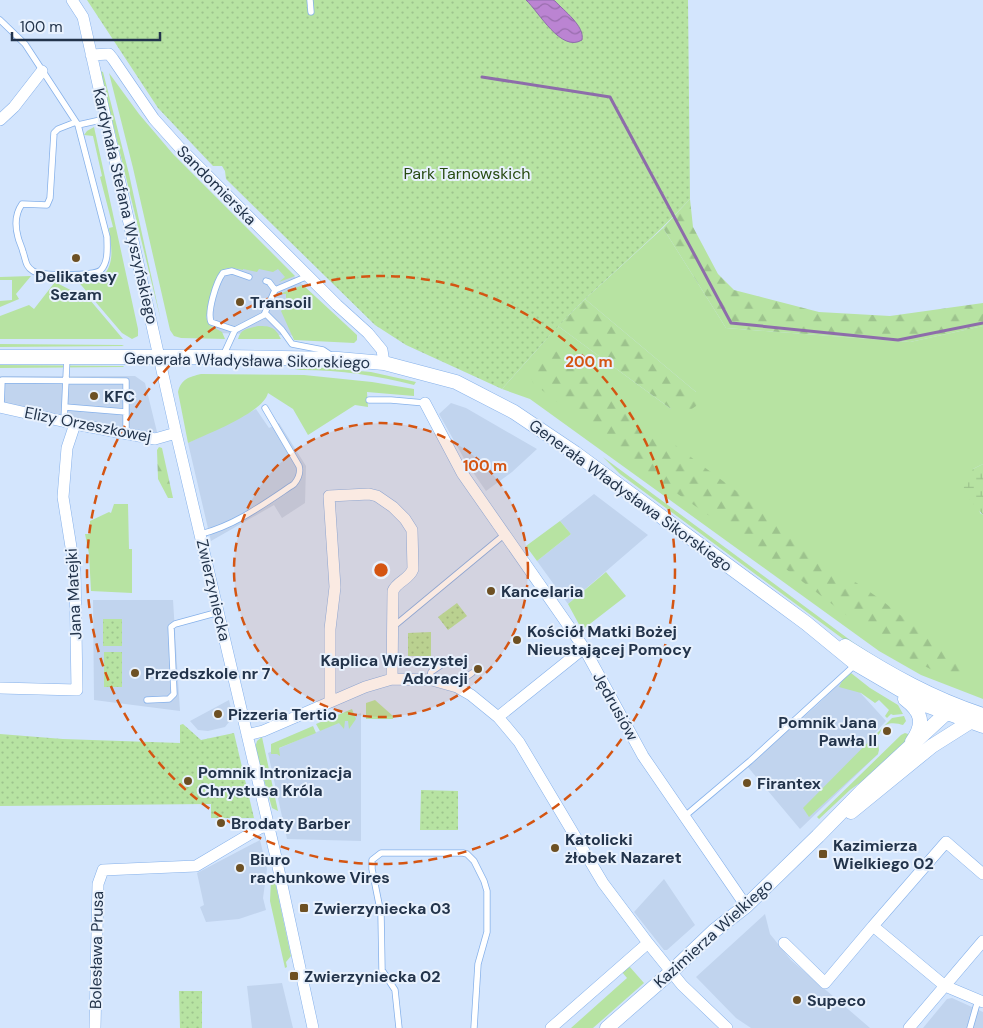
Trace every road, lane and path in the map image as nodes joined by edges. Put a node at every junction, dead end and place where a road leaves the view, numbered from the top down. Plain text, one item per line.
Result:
1 (72, 0) edge
2 (310, 0) edge
3 (311, 12) dead end
4 (0, 20) edge
5 (91, 55) junction
6 (42, 72) junction
7 (105, 119) junction
8 (0, 120) edge
9 (77, 123) junction
10 (249, 276) dead end
11 (308, 276) junction
12 (266, 281) dead end
13 (275, 290) junction
14 (265, 313) junction
15 (235, 330) junction
16 (0, 357) edge
17 (67, 357) junction
18 (160, 357) junction
19 (223, 357) junction
20 (338, 359) junction
21 (384, 363) junction
22 (66, 381) junction
23 (369, 400) dead end
24 (425, 403) joint
25 (0, 407) edge
26 (65, 407) junction
27 (265, 408) dead end
28 (126, 412) junction
29 (70, 423) junction
30 (176, 433) junction
31 (126, 434) junction
32 (200, 534) junction
33 (505, 534) junction
34 (219, 612) junction
35 (806, 622) junction
36 (393, 627) junction
37 (584, 648) junction
38 (447, 661) dead end
39 (856, 664) junction
40 (472, 673) dead end
41 (392, 679) junction
42 (878, 679) junction
43 (429, 680) junction
44 (457, 687) junction
45 (0, 688) edge
46 (147, 700) dead end
47 (330, 702) junction
48 (952, 711) junction
49 (983, 715) edge
50 (498, 716) junction
51 (977, 724) edge
52 (247, 735) junction
53 (932, 746) junction
54 (907, 749) junction
55 (685, 816) junction
56 (269, 826) junction
57 (818, 836) junction
58 (983, 874) edge
59 (746, 906) junction
60 (873, 926) junction
61 (983, 941) edge
62 (648, 943) junction
63 (784, 943) dead end
64 (671, 972) junction
65 (945, 986) junction
66 (981, 1001) edge
67 (94, 1028) edge
68 (313, 1028) edge
69 (399, 1028) edge
70 (474, 1028) edge
71 (551, 1028) edge
72 (607, 1028) edge
73 (727, 1028) edge
74 (909, 1028) edge
75 (970, 1028) edge

1 - 5 street
2 - 3 lane
4 - 6 lane
5 - 7 street, Kardynała Stefana Wyszyńskiego
5 - 11 street, Sandomierska
6 - 8 street
6 - 9 lane
7 - 9 lane
7 - 18 street, Kardynała Stefana Wyszyńskiego
9 - 9 lane
10 - 15 lane
11 - 13 lane
11 - 21 street, Sandomierska
12 - 13 lane
13 - 14 lane
14 - 15 lane
14 - 20 lane
15 - 19 lane
16 - 17 street, Generała Władysława Sikorskiego
17 - 18 street, Generała Władysława Sikorskiego
17 - 22 lane
18 - 19 street, Generała Władysława Sikorskiego
18 - 30 street, Zwierzyniecka
19 - 20 street, Generała Władysława Sikorskiego
20 - 21 street, Generała Władysława Sikorskiego
21 - 35 street, Generała Władysława Sikorskiego
22 - 25 lane
22 - 26 lane
22 - 28 lane
23 - 24 lane
24 - 33 street, Jędrusiów
25 - 29 street, Elizy Orzeszkowej
26 - 28 lane
26 - 29 lane
27 - 32 lane
28 - 31 lane
29 - 31 street, Elizy Orzeszkowej
29 - 45 street, Jana Matejki
30 - 31 street, Elizy Orzeszkowej
30 - 32 street, Zwierzyniecka
32 - 34 street, Zwierzyniecka
33 - 36 lane
33 - 37 street, Jędrusiów
34 - 46 lane
34 - 52 street, Zwierzyniecka
35 - 39 street, Generała Władysława Sikorskiego
35 - 48 street, Generała Władysława Sikorskiego
36 - 41 street
36 - 47 street
37 - 50 street
37 - 55 street, Jędrusiów
38 - 43 lane
39 - 42 street, Generała Władysława Sikorskiego
39 - 55 lane
40 - 44 lane
41 - 43 street
41 - 47 street
42 - 48 street, Generała Władysława Sikorskiego
42 - 54 street, Kazimierza Wielkiego
43 - 44 street
44 - 50 street
47 - 52 street
48 - 49 street, Generała Władysława Sikorskiego
48 - 51 street, Generała Władysława Sikorskiego
48 - 53 street
48 - 54 street, Kazimierza Wielkiego
50 - 62 street
51 - 53 street, Kazimierza Wielkiego
52 - 56 street, Zwierzyniecka
53 - 57 street, Kazimierza Wielkiego
54 - 57 street, Kazimierza Wielkiego
55 - 59 street, Jędrusiów
56 - 67 street, Bolesława Prusa
56 - 68 street, Zwierzyniecka
57 - 59 street, Kazimierza Wielkiego
58 - 60 street
59 - 64 street, Kazimierza Wielkiego
60 - 63 street
60 - 65 street
61 - 65 street
62 - 64 street
62 - 71 street
64 - 72 street, Kazimierza Wielkiego
64 - 73 street
65 - 66 street
65 - 74 street
66 - 75 lane
69 - 70 lane

